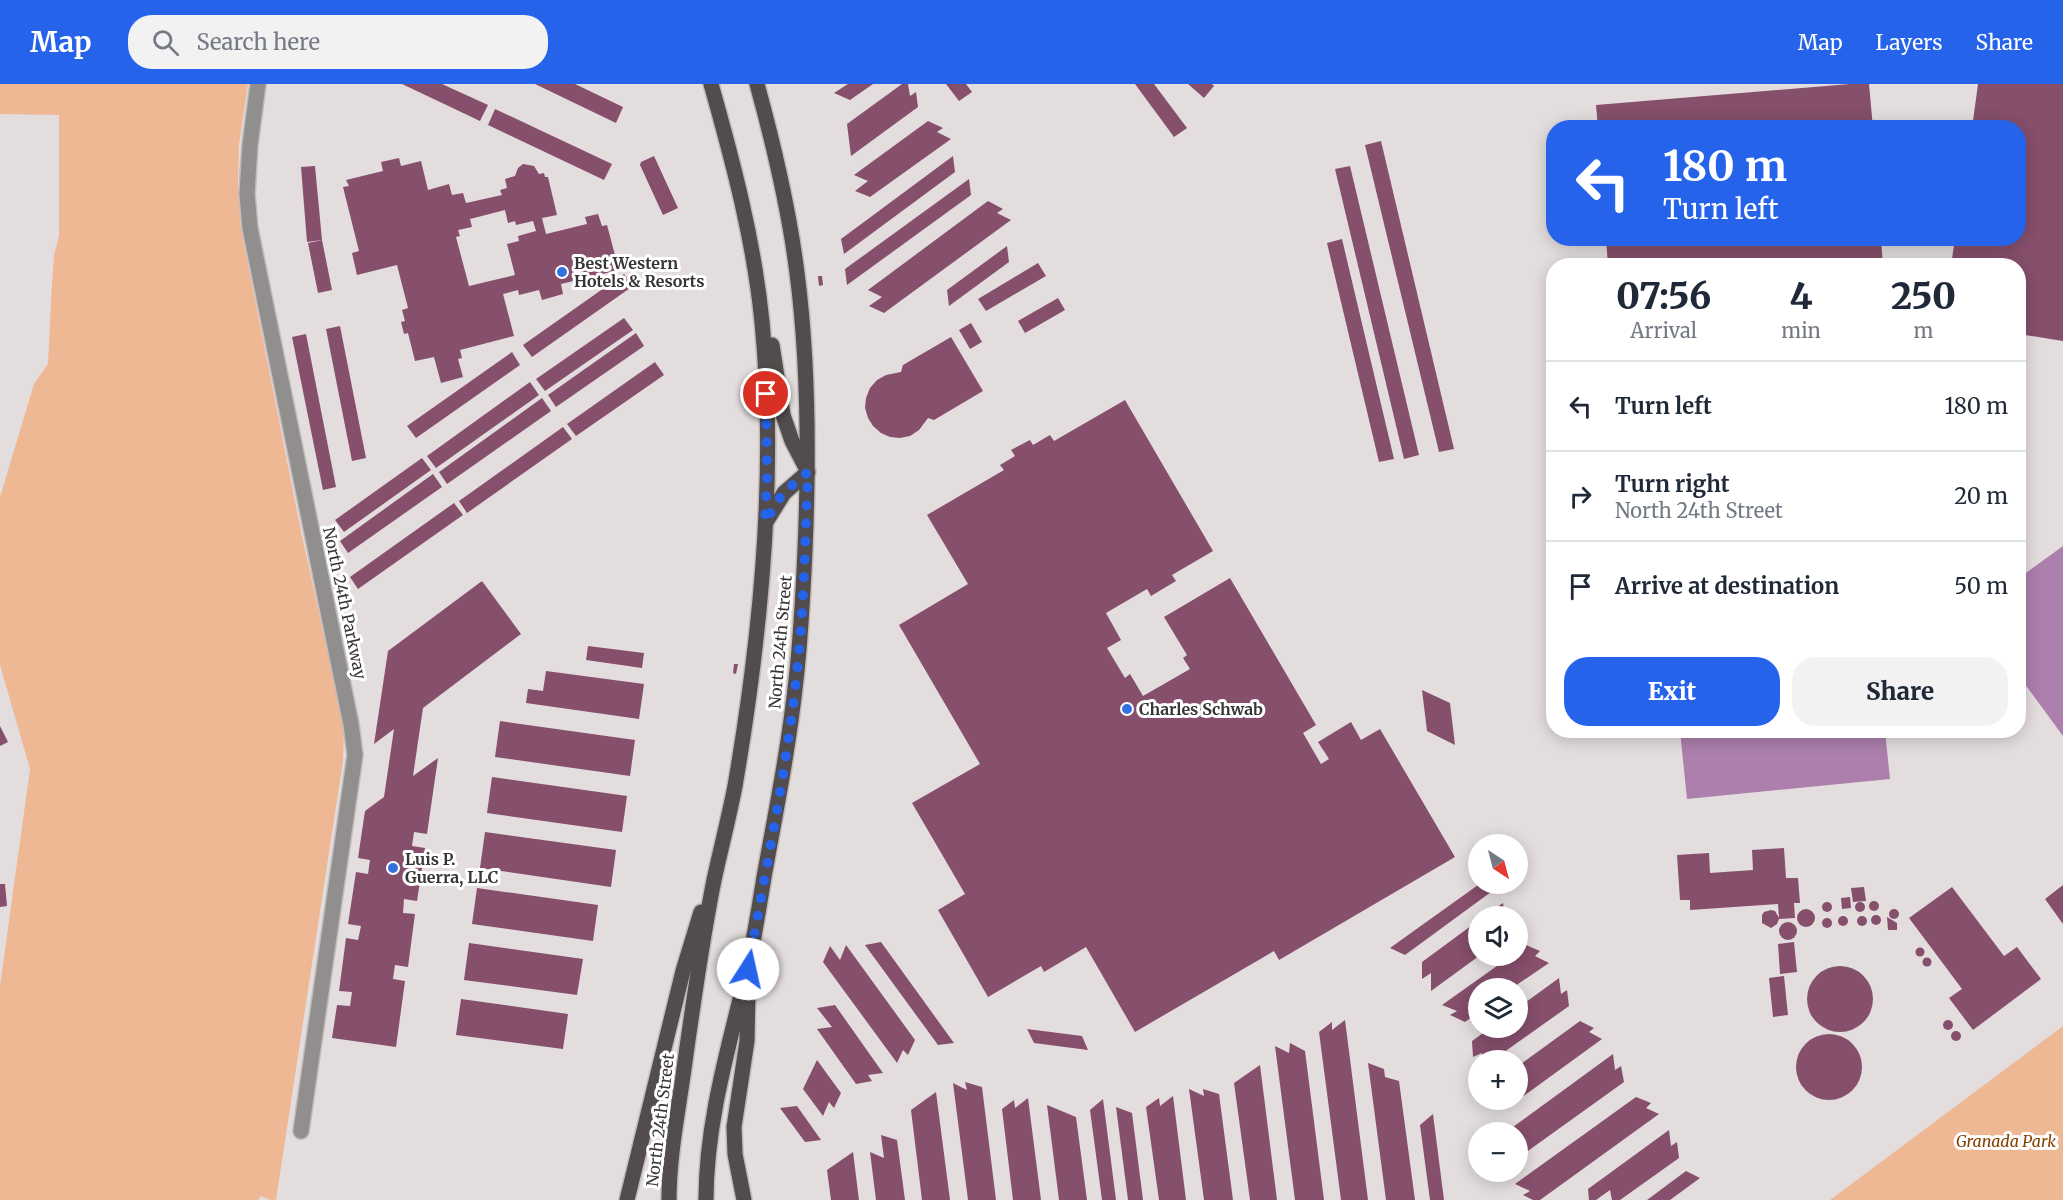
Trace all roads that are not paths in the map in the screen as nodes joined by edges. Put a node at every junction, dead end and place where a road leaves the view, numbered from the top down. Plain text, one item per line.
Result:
1 (258, 84) edge
2 (711, 84) edge
3 (757, 84) edge
4 (759, 299) junction
5 (808, 472) junction
6 (765, 522) junction
7 (714, 881) junction
8 (748, 969) junction
9 (301, 1131) dead end
10 (627, 1200) edge
11 (669, 1200) edge
12 (706, 1200) edge
13 (744, 1200) edge

1 - 9 street, North 24th Parkway
2 - 4 main road, North 24th Street
3 - 5 main road, North 24th Street
4 - 5 main road
4 - 6 main road, North 24th Street
5 - 6 main road
5 - 8 main road, North 24th Street
6 - 7 main road, North 24th Street
7 - 10 main road
7 - 11 main road, North 24th Street
8 - 12 main road, North 24th Street
8 - 13 main road

